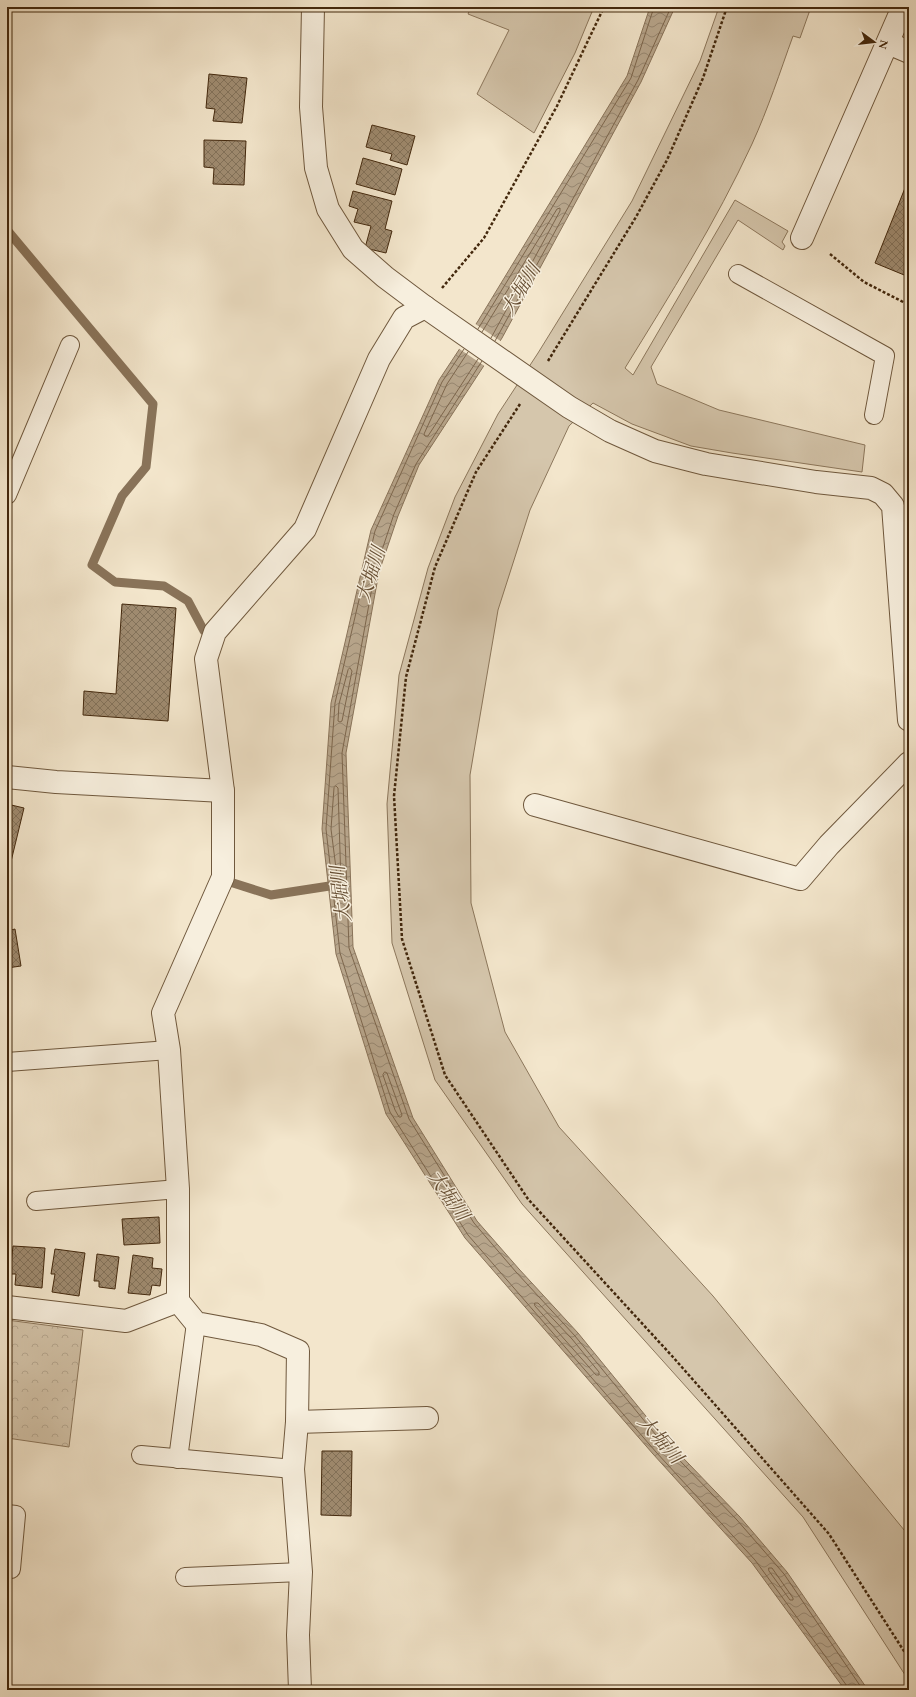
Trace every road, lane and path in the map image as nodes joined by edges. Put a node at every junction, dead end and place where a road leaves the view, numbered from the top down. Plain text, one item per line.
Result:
1 (313, 7) edge
2 (604, 7) edge
3 (727, 7) edge
4 (903, 7) edge
5 (888, 43) junction
6 (909, 52) edge
7 (802, 238) dead end
8 (830, 254) dead end
9 (738, 274) dead end
10 (909, 305) edge
11 (434, 313) junction
12 (70, 345) dead end
13 (527, 378) junction
14 (874, 415) dead end
15 (7, 495) edge
16 (909, 720) edge
17 (909, 763) edge
18 (7, 777) edge
19 (224, 791) junction
20 (535, 805) dead end
21 (170, 1050) junction
22 (7, 1062) edge
23 (178, 1189) junction
24 (36, 1201) dead end
25 (178, 1301) junction
26 (7, 1307) edge
27 (196, 1323) junction
28 (427, 1418) dead end
29 (297, 1422) junction
30 (141, 1455) dead end
31 (178, 1459) junction
32 (293, 1469) junction
33 (7, 1514) edge
34 (11, 1569) dead end
35 (301, 1572) junction
36 (185, 1577) dead end
37 (909, 1659) edge
38 (300, 1690) edge

1 - 11 street
2 - 11 path
3 - 13 path
4 - 5 street
5 - 6 street
5 - 7 street
8 - 10 path
9 - 14 lane
11 - 13 street
11 - 19 street
12 - 15 lane
13 - 16 street
13 - 37 path
17 - 20 street
18 - 19 street
19 - 21 street
21 - 22 lane
21 - 23 street
23 - 24 lane
23 - 25 street
25 - 26 street
25 - 27 street
27 - 29 street
27 - 31 lane
28 - 29 street
29 - 32 street
30 - 31 lane
31 - 32 lane
32 - 35 street
33 - 34 lane
35 - 36 lane
35 - 38 street

